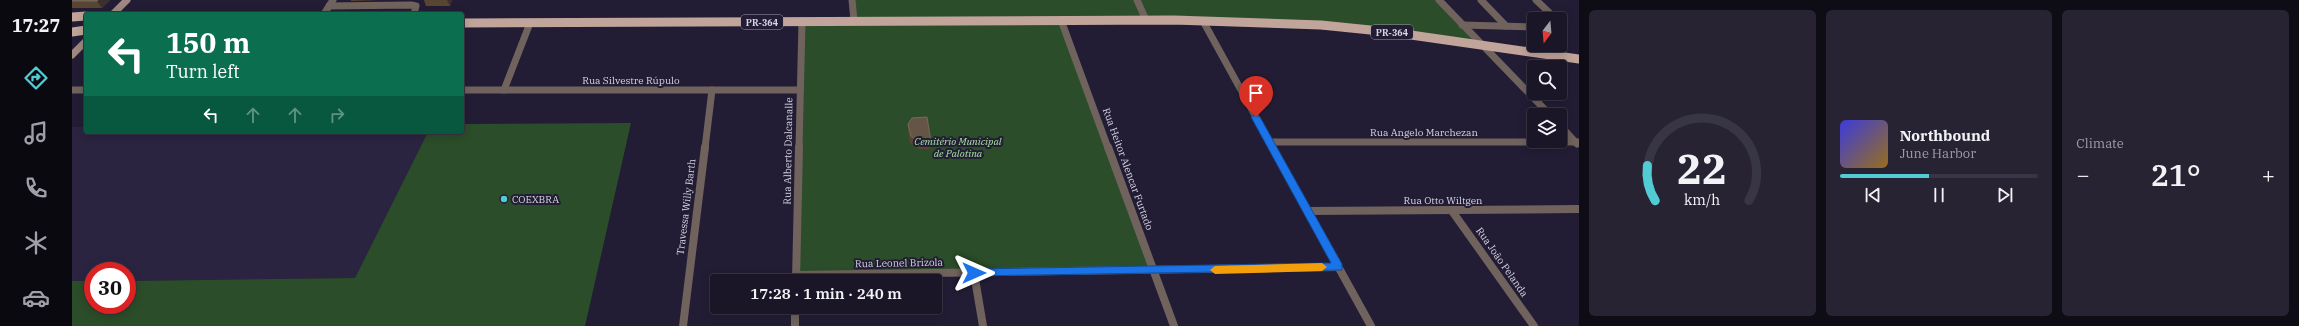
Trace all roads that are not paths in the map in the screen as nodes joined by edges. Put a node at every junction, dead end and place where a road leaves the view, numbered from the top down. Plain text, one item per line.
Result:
1 (127, 0) edge
2 (852, 0) edge
3 (1137, 0) edge
4 (1439, 0) edge
5 (1481, 0) edge
6 (1536, 0) edge
7 (331, 3) edge
8 (115, 12) edge
9 (325, 12) edge
10 (414, 12) edge
11 (1549, 12) edge
12 (84, 16) edge
13 (72, 17) edge
14 (1061, 20) junction
15 (1146, 20) junction
16 (854, 21) junction
17 (1203, 21) junction
18 (802, 22) junction
19 (464, 23) edge
20 (530, 23) junction
21 (1462, 25) junction
22 (1506, 26) junction
23 (1527, 27) edge
24 (84, 30) edge
25 (72, 32) edge
26 (84, 43) edge
27 (1481, 45) junction
28 (72, 55) edge
29 (1579, 58) edge
30 (72, 90) edge
31 (84, 90) edge
32 (464, 90) edge
33 (504, 90) junction
34 (712, 90) junction
35 (800, 90) junction
36 (1543, 108) edge
37 (1567, 132) edge
38 (1269, 142) junction
39 (1578, 143) edge
40 (1578, 210) edge
41 (1308, 211) junction
42 (1452, 211) junction
43 (1338, 267) junction
44 (1154, 271) junction
45 (974, 273) junction
46 (796, 274) edge
47 (938, 274) edge
48 (795, 314) edge
49 (683, 326) edge
50 (795, 326) edge
51 (983, 326) edge
52 (1174, 326) edge
53 (1371, 326) edge
54 (1534, 326) edge

1 - 8 street
2 - 16 street
3 - 15 street
4 - 21 street
5 - 22 street
6 - 11 street
7 - 9 street
7 - 10 street
12 - 13 main road
14 - 15 main road, PR-364
14 - 16 main road, PR-364
14 - 44 street, Rua Heitor Alencar Furtado
15 - 17 main road, PR-364
16 - 18 main road, PR-364
17 - 27 main road, PR-364
17 - 38 street
18 - 20 main road, PR-364
18 - 35 street, Rua Alberto Dalcanalle
19 - 20 main road, PR-364
20 - 33 street
21 - 22 street
21 - 27 street
22 - 23 street
24 - 25 main road
26 - 28 street
27 - 29 main road, PR-364
27 - 36 street
30 - 31 street
32 - 33 street, Rua Silvestre Rúpulo
33 - 34 street, Rua Silvestre Rúpulo
34 - 35 street, Rua Silvestre Rúpulo
34 - 49 street, Travessa Willy Barth
35 - 46 street, Rua Alberto Dalcanalle
37 - 39 street
38 - 39 street, Rua Angelo Marchezan
38 - 41 street
40 - 42 street, Rua Otto Wiltgen
41 - 42 street, Rua Otto Wiltgen
41 - 43 street
42 - 54 street, Rua João Pelanda
43 - 44 street, Rua Leonel Brizola
43 - 53 street
44 - 45 street, Rua Leonel Brizola
44 - 52 street, Rua Heitor Alencar Furtado
45 - 47 street, Rua Leonel Brizola
45 - 51 street
48 - 50 street

